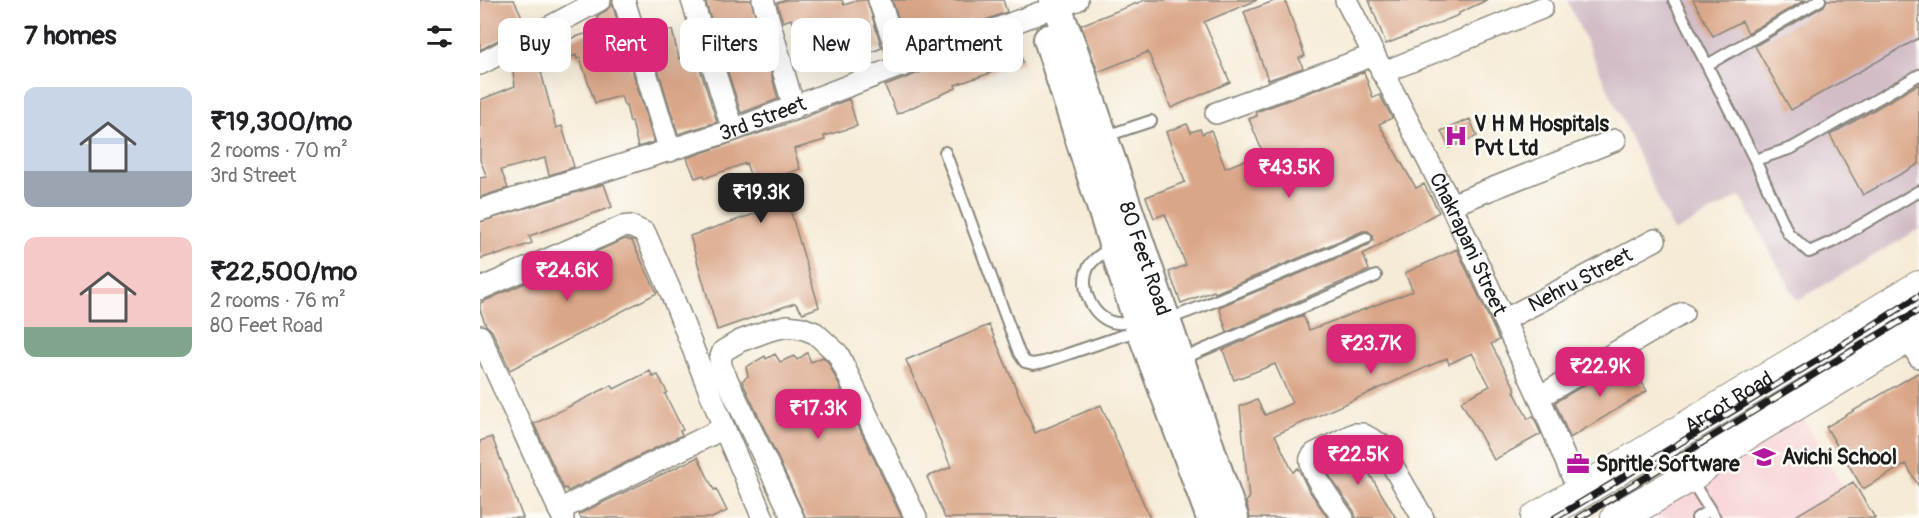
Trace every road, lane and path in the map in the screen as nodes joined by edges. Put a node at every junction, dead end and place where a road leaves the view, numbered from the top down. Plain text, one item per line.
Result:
1 (600, 0) edge
2 (624, 0) edge
3 (692, 0) edge
4 (763, 0) edge
5 (879, 0) edge
6 (1346, 0) edge
7 (1674, 0) edge
8 (1820, 0) edge
9 (1052, 4) edge
10 (1542, 8) dead end
11 (885, 18) edge
12 (1018, 18) edge
13 (480, 64) edge
14 (1378, 64) junction
15 (1707, 65) junction
16 (887, 72) edge
17 (1919, 75) edge
18 (794, 108) junction
19 (1216, 113) dead end
20 (1151, 121) dead end
21 (733, 130) junction
22 (1103, 137) junction
23 (1615, 140) dead end
24 (670, 151) junction
25 (945, 152) dead end
26 (1755, 160) junction
27 (1919, 191) edge
28 (1451, 206) junction
29 (480, 210) edge
30 (1366, 238) dead end
31 (1655, 240) dead end
32 (1115, 247) junction
33 (1376, 276) dead end
34 (1919, 287) edge
35 (480, 289) edge
36 (1683, 313) dead end
37 (1504, 320) junction
38 (1148, 323) junction
39 (480, 336) edge
40 (1915, 342) edge
41 (1179, 360) junction
42 (1539, 397) junction
43 (724, 428) junction
44 (1666, 440) junction
45 (1690, 476) junction
46 (1579, 492) junction
47 (561, 514) edge
48 (1712, 514) edge
49 (1624, 516) edge
50 (763, 518) edge
51 (793, 518) edge
52 (916, 518) edge
53 (1211, 518) edge
54 (1234, 518) edge
55 (1343, 518) edge
56 (1423, 518) edge
57 (1537, 518) edge
58 (1697, 518) edge

1 - 13 street
2 - 24 street
3 - 21 street
4 - 18 street
5 - 11 street
6 - 14 street, Chakrapani Street
7 - 15 lane
8 - 15 lane
9 - 12 street, 3rd Street
9 - 22 street, 80 Feet Road
9 - 32 street, 80 Feet Road
10 - 14 street
14 - 19 street
14 - 28 street, Chakrapani Street
15 - 26 lane
16 - 18 street, 3rd Street
17 - 26 lane
18 - 21 street, 3rd Street
20 - 22 lane
21 - 24 street, 3rd Street
22 - 38 street, 80 Feet Road
23 - 28 street
24 - 29 street, 3rd Street
25 - 38 lane
26 - 27 lane
28 - 37 street, Chakrapani Street
30 - 38 lane
31 - 37 street, Nehru Street
32 - 38 street, 80 Feet Road
32 - 38 lane
33 - 41 lane
34 - 44 main road, Arcot Road
35 - 43 street
36 - 42 street
37 - 42 street, Chakrapani Street
38 - 41 street, 80 Feet Road
38 - 53 street, 80 Feet Road
39 - 47 street
40 - 45 main road, Arcot Road
41 - 54 street, 80 Feet Road
42 - 46 street, Chakrapani Street
43 - 47 street
43 - 50 street
44 - 45 lane
44 - 46 main road, Arcot Road
45 - 48 lane
45 - 49 main road, Arcot Road
46 - 57 main road, Arcot Road
48 - 58 lane
51 - 52 street
55 - 56 street

